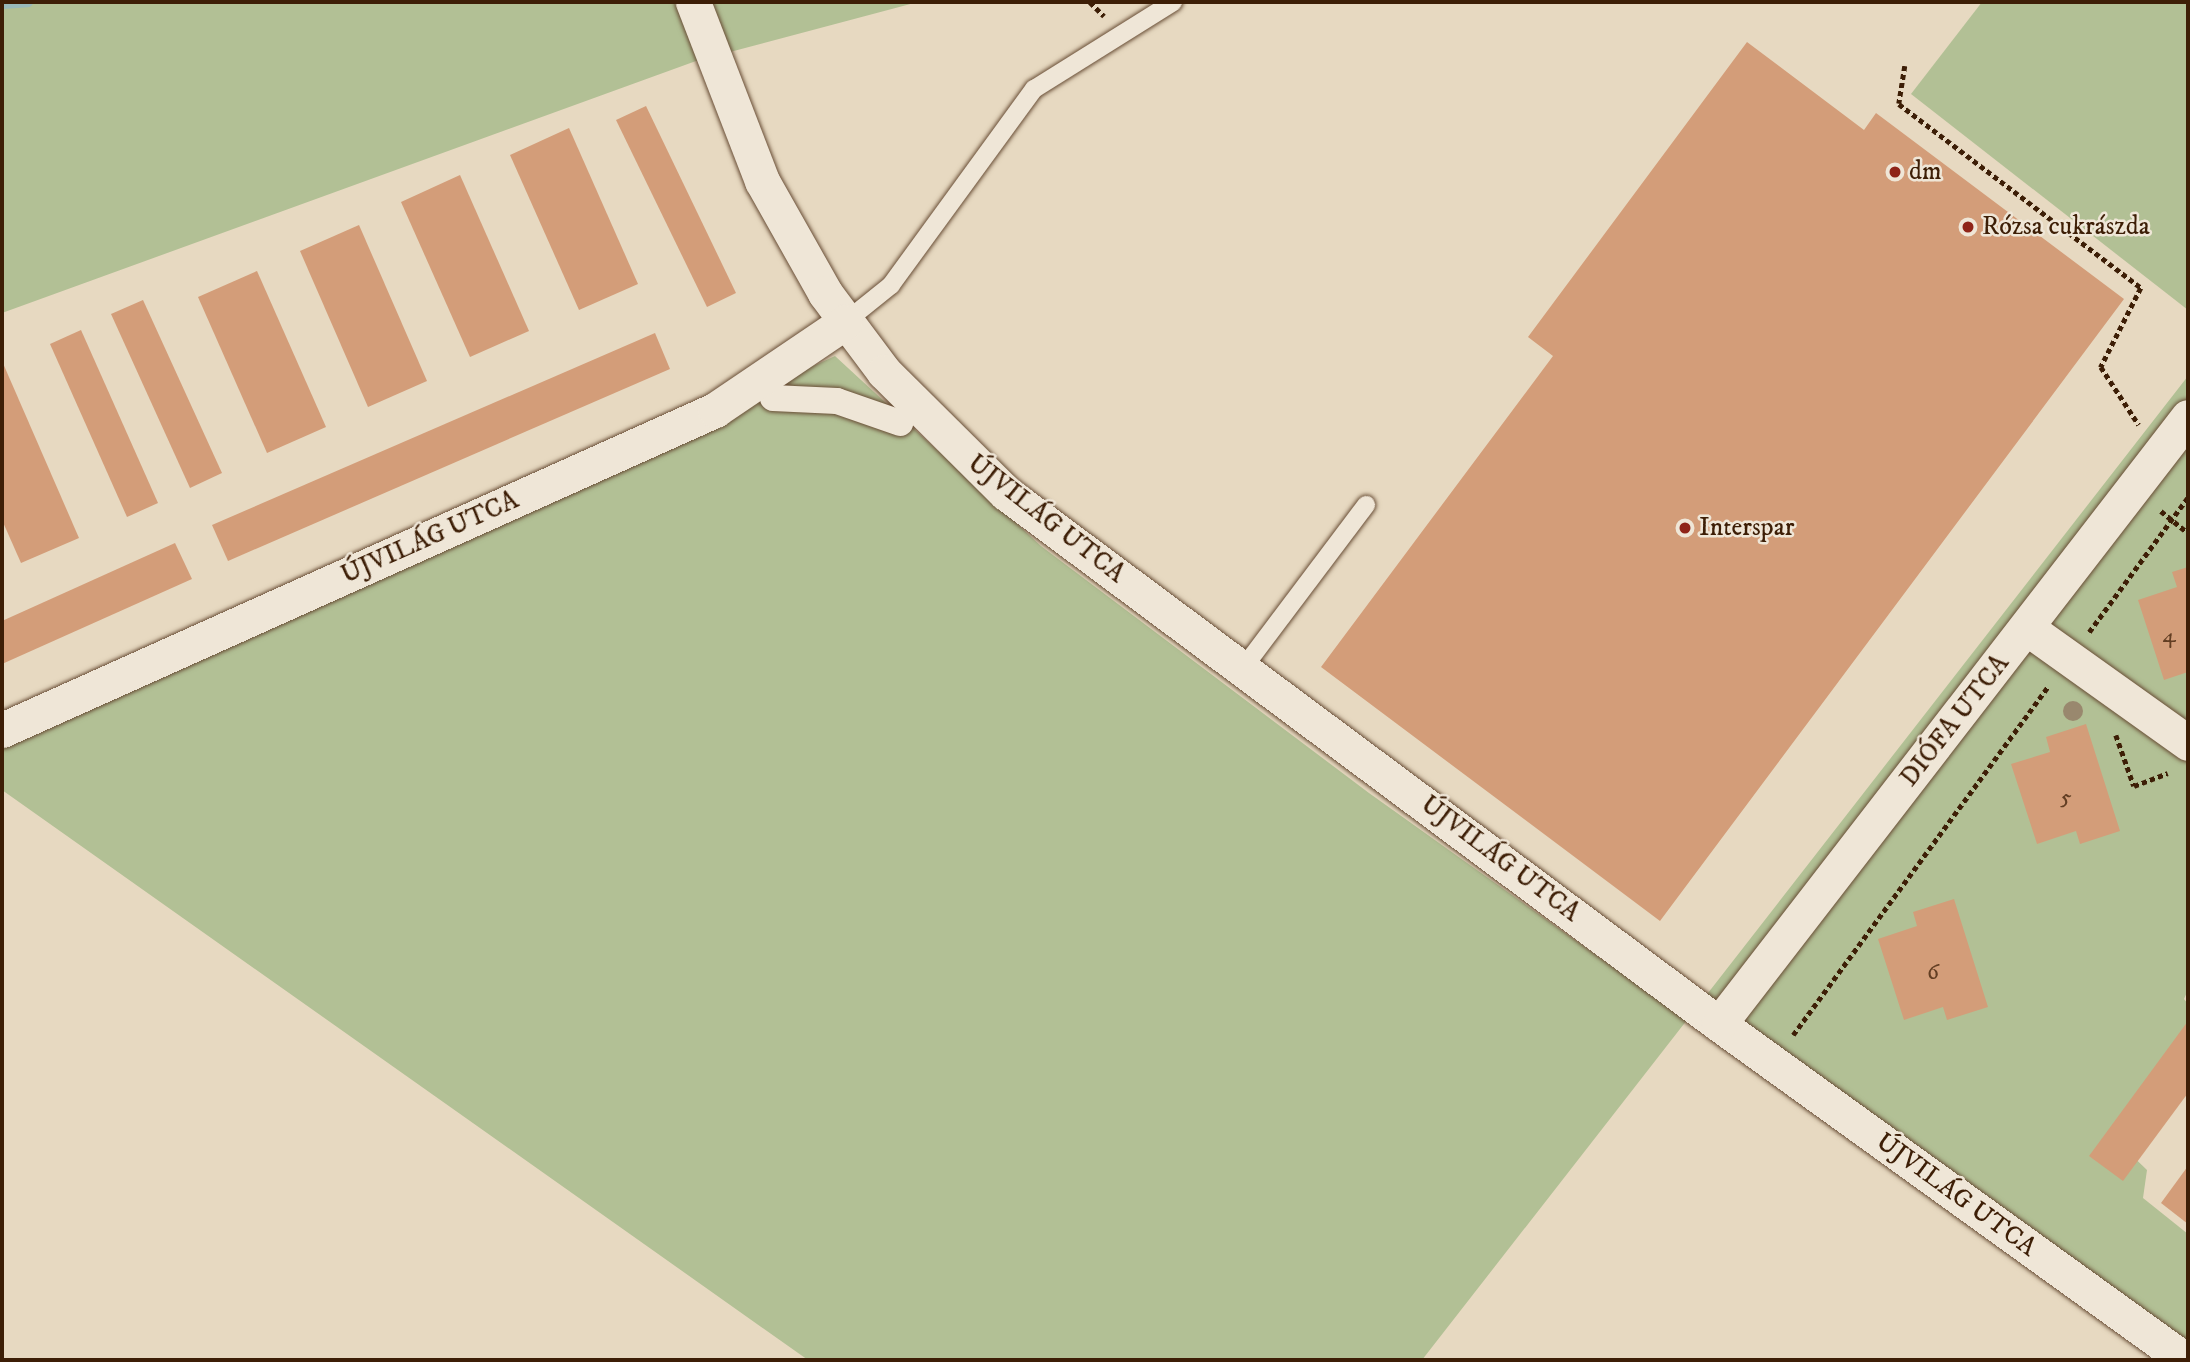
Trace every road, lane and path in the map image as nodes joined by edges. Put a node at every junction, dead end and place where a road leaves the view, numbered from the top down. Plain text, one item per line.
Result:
1 (693, 2) edge
2 (1173, 2) edge
3 (1905, 66) dead end
4 (845, 322) junction
5 (773, 398) dead end
6 (2188, 416) edge
7 (900, 423) dead end
8 (2143, 432) dead end
9 (2188, 497) edge
10 (1366, 505) dead end
11 (2027, 628) junction
12 (2069, 658) junction
13 (1244, 667) junction
14 (2, 730) edge
15 (2180, 757) edge
16 (2134, 786) dead end
17 (1719, 1024) junction
18 (1772, 1062) junction
19 (2165, 1355) edge

1 - 4 street, ÚJVILÁG UTCA
2 - 4 lane
3 - 8 path
4 - 13 street, ÚJVILÁG UTCA
4 - 14 street, ÚJVILÁG UTCA
5 - 7 street
6 - 11 street, DIÓFA UTCA
9 - 12 path
10 - 13 lane
11 - 12 street
11 - 17 street, DIÓFA UTCA
12 - 15 street
12 - 18 path
13 - 17 street, ÚJVILÁG UTCA
15 - 16 path
17 - 18 street, ÚJVILÁG UTCA
18 - 19 street, ÚJVILÁG UTCA

